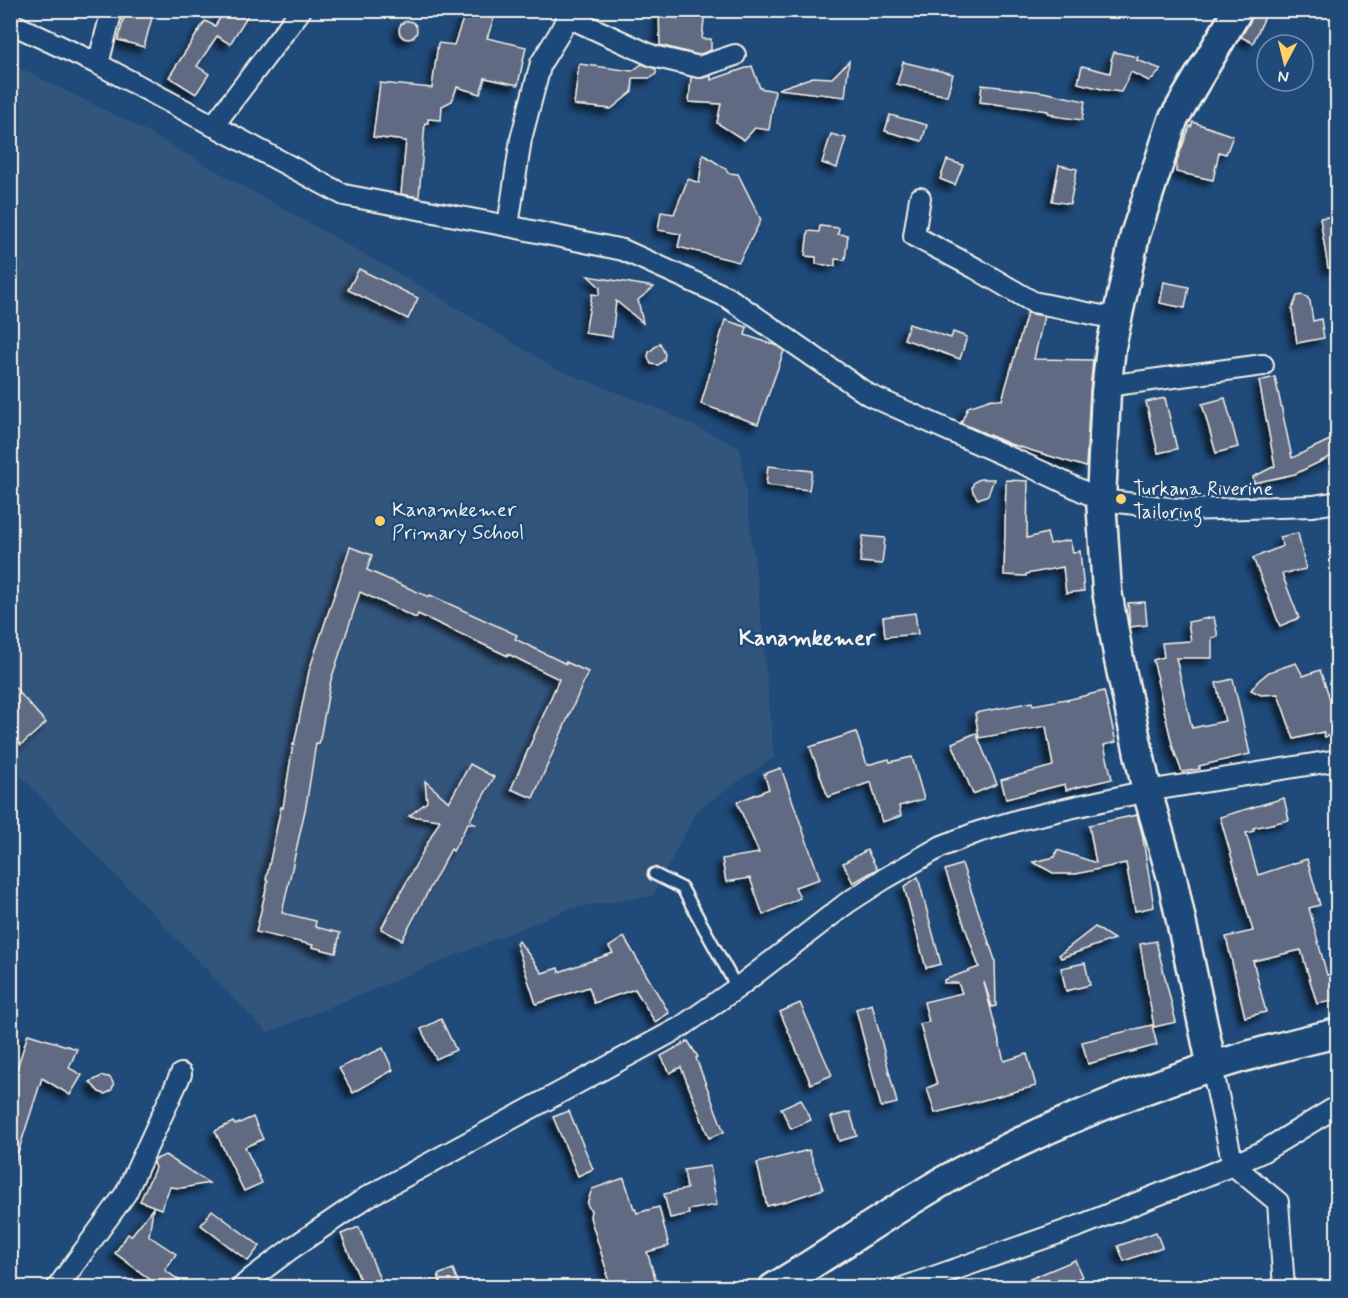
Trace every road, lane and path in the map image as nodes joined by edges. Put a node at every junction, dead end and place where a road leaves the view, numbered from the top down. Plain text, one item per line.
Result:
1 (112, 10) edge
2 (301, 10) edge
3 (1238, 10) edge
4 (569, 14) edge
5 (10, 23) edge
6 (735, 55) dead end
7 (98, 64) junction
8 (213, 126) junction
9 (920, 198) dead end
10 (508, 226) junction
11 (1117, 319) junction
12 (1263, 365) dead end
13 (1107, 386) junction
14 (1101, 500) junction
15 (1338, 502) edge
16 (1338, 760) edge
17 (1147, 791) junction
18 (654, 874) dead end
19 (737, 988) junction
20 (1338, 1033) edge
21 (1212, 1067) junction
22 (182, 1074) dead end
23 (1338, 1106) edge
24 (1233, 1165) junction
25 (57, 1287) edge
26 (242, 1287) edge
27 (773, 1287) edge
28 (902, 1287) edge
29 (1284, 1287) edge

1 - 7 street
2 - 8 street
3 - 11 street
4 - 6 street
4 - 10 street
5 - 7 street
7 - 8 street
8 - 10 street
9 - 11 street
10 - 14 street
11 - 13 street
12 - 13 street
13 - 14 street
14 - 15 street
14 - 17 street
16 - 17 street
17 - 19 street
17 - 21 street
18 - 19 lane
19 - 26 street
20 - 21 street
21 - 24 street
21 - 27 street
22 - 25 street
23 - 24 street
24 - 28 street
24 - 29 street

